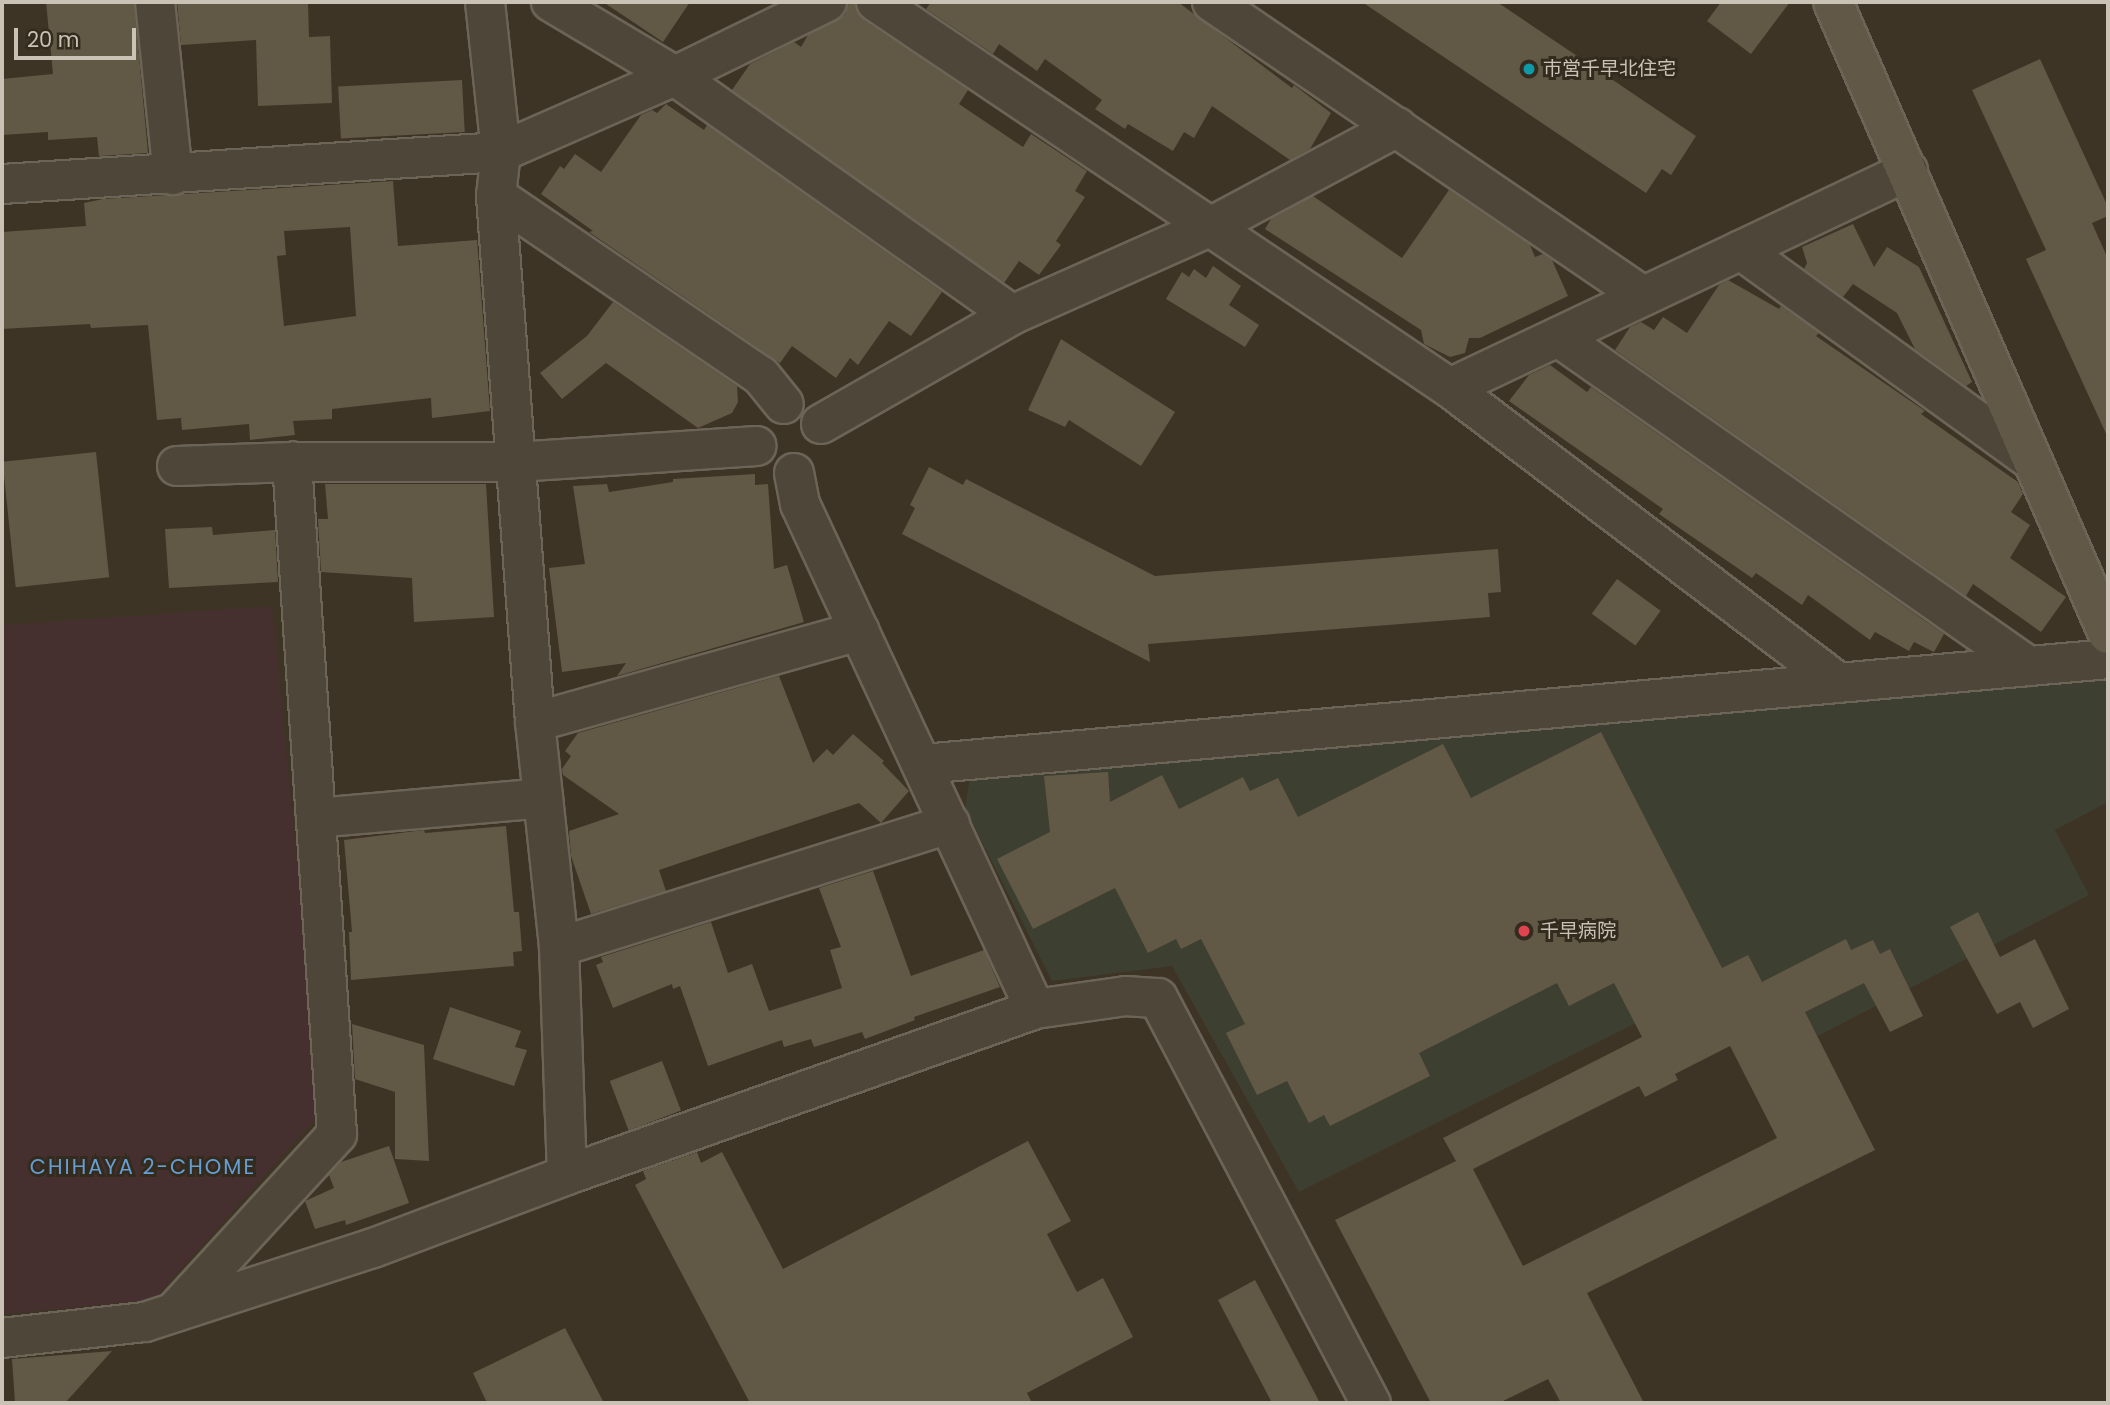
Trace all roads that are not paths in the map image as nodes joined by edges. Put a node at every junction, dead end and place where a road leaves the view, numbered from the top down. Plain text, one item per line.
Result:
1 (155, 2) edge
2 (485, 2) edge
3 (551, 2) edge
4 (827, 2) edge
5 (876, 2) edge
6 (1212, 2) edge
7 (1833, 2) edge
8 (675, 76) junction
9 (1397, 127) junction
10 (501, 152) junction
11 (1908, 170) junction
12 (173, 174) junction
13 (2, 184) edge
14 (496, 196) junction
15 (1210, 227) junction
16 (1741, 250) junction
17 (1643, 296) junction
18 (1012, 315) junction
19 (1558, 337) junction
20 (1450, 388) junction
21 (784, 404) junction
22 (821, 424) junction
23 (755, 446) junction
24 (2033, 461) junction
25 (292, 462) junction
26 (516, 462) junction
27 (177, 466) dead end
28 (794, 473) junction
29 (859, 631) junction
30 (2108, 634) edge
31 (2108, 659) edge
32 (2028, 666) junction
33 (1838, 683) junction
34 (536, 722) junction
35 (923, 764) junction
36 (543, 797) junction
37 (316, 818) junction
38 (950, 824) junction
39 (559, 947) junction
40 (1035, 1009) junction
41 (567, 1175) junction
42 (174, 1313) junction
43 (2, 1338) edge
44 (1371, 1403) edge

1 - 12 street
2 - 10 street
3 - 8 street
4 - 8 street
5 - 15 street
6 - 9 street
7 - 11 street
8 - 10 street
8 - 18 street
9 - 15 street
9 - 17 street
10 - 12 street
10 - 14 street
11 - 16 street
11 - 24 street
12 - 13 street
14 - 21 street
14 - 26 street
15 - 18 street
15 - 20 street
16 - 17 street
16 - 24 street
17 - 19 street
18 - 22 street
19 - 20 street
19 - 32 street
20 - 33 street
21 - 22 street
21 - 23 street
22 - 28 street
23 - 26 street
23 - 28 street
24 - 30 street
25 - 26 street
25 - 27 street
25 - 37 street
26 - 34 street
28 - 29 street
29 - 34 street
29 - 35 street
31 - 32 street
32 - 33 street
33 - 35 street
34 - 36 street
35 - 38 street
36 - 37 street
36 - 39 street
37 - 42 street
38 - 39 street
38 - 40 street
39 - 41 street
40 - 41 street
40 - 44 street
41 - 42 street
42 - 43 street

